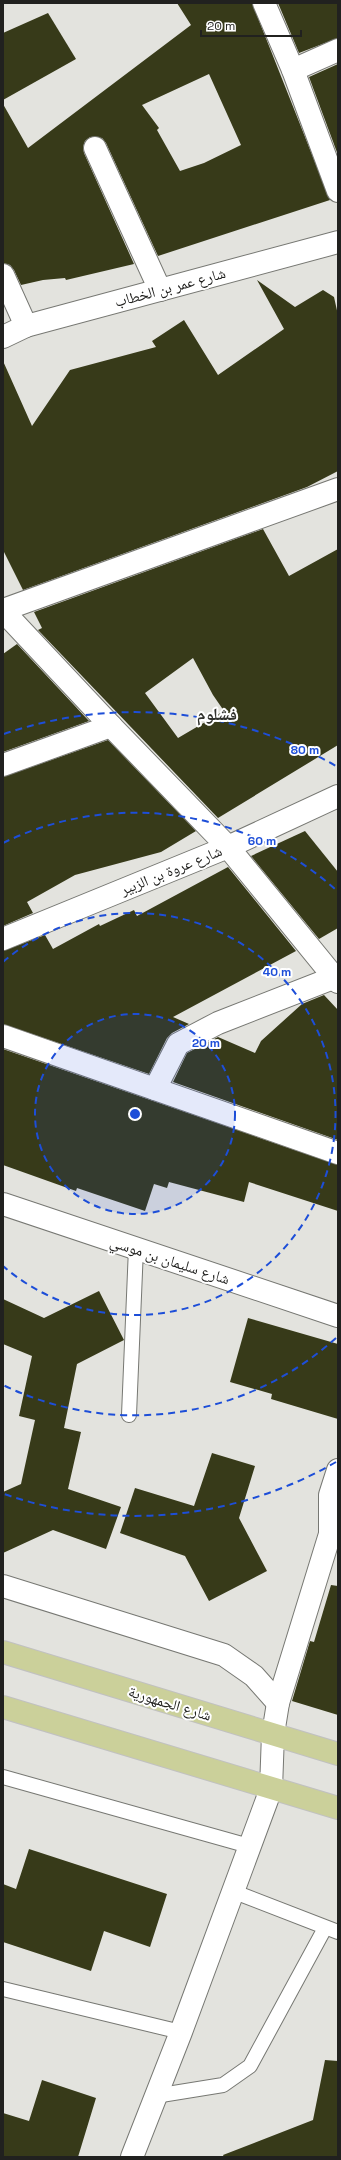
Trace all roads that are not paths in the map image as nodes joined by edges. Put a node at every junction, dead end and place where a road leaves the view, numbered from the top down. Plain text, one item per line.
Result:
1 (264, 3) edge
2 (338, 50) edge
3 (293, 70) junction
4 (95, 148) dead end
5 (338, 191) edge
6 (338, 242) edge
7 (3, 275) edge
8 (160, 290) junction
9 (26, 326) junction
10 (3, 336) edge
11 (338, 489) edge
12 (3, 610) edge
13 (111, 726) junction
14 (3, 765) edge
15 (338, 796) edge
16 (228, 847) junction
17 (3, 939) edge
18 (337, 979) edge
19 (3, 1036) edge
20 (155, 1089) junction
21 (338, 1153) edge
22 (3, 1204) edge
23 (136, 1248) junction
24 (338, 1316) edge
25 (129, 1415) dead end
26 (338, 1470) edge
27 (334, 1536) edge
28 (3, 1586) edge
29 (3, 1652) edge
30 (278, 1703) junction
31 (3, 1707) edge
32 (273, 1734) junction
33 (338, 1754) edge
34 (3, 1777) edge
35 (271, 1789) junction
36 (338, 1808) edge
37 (249, 1846) junction
38 (232, 1891) junction
39 (332, 1930) edge
40 (3, 1989) edge
41 (181, 2032) junction
42 (155, 2096) junction
43 (132, 2157) edge

1 - 3 street
2 - 3 street
3 - 5 street
4 - 8 street
6 - 8 street, شارع عمر بن الخطاب
7 - 9 street
8 - 9 street, شارع عمر بن الخطاب
9 - 10 street, شارع عمر بن الخطاب
11 - 12 street
12 - 13 street
13 - 14 street
13 - 16 street
15 - 16 street, شارع عروة بن الزبير
16 - 17 street, شارع عروة بن الزبير
16 - 18 street
18 - 20 street
19 - 20 street
20 - 21 street
22 - 23 street, شارع سليمان بن موسي
23 - 24 street, شارع سليمان بن موسي
23 - 25 lane
26 - 27 street
27 - 30 street
28 - 30 street
29 - 32 main road, شارع الجمهورية
30 - 32 street
31 - 35 main road
32 - 33 main road, شارع الجمهورية
32 - 35 street
34 - 37 lane
35 - 36 main road
35 - 37 street
37 - 38 street
38 - 39 lane
38 - 41 street
39 - 42 lane
40 - 41 lane
41 - 42 street
42 - 43 street

